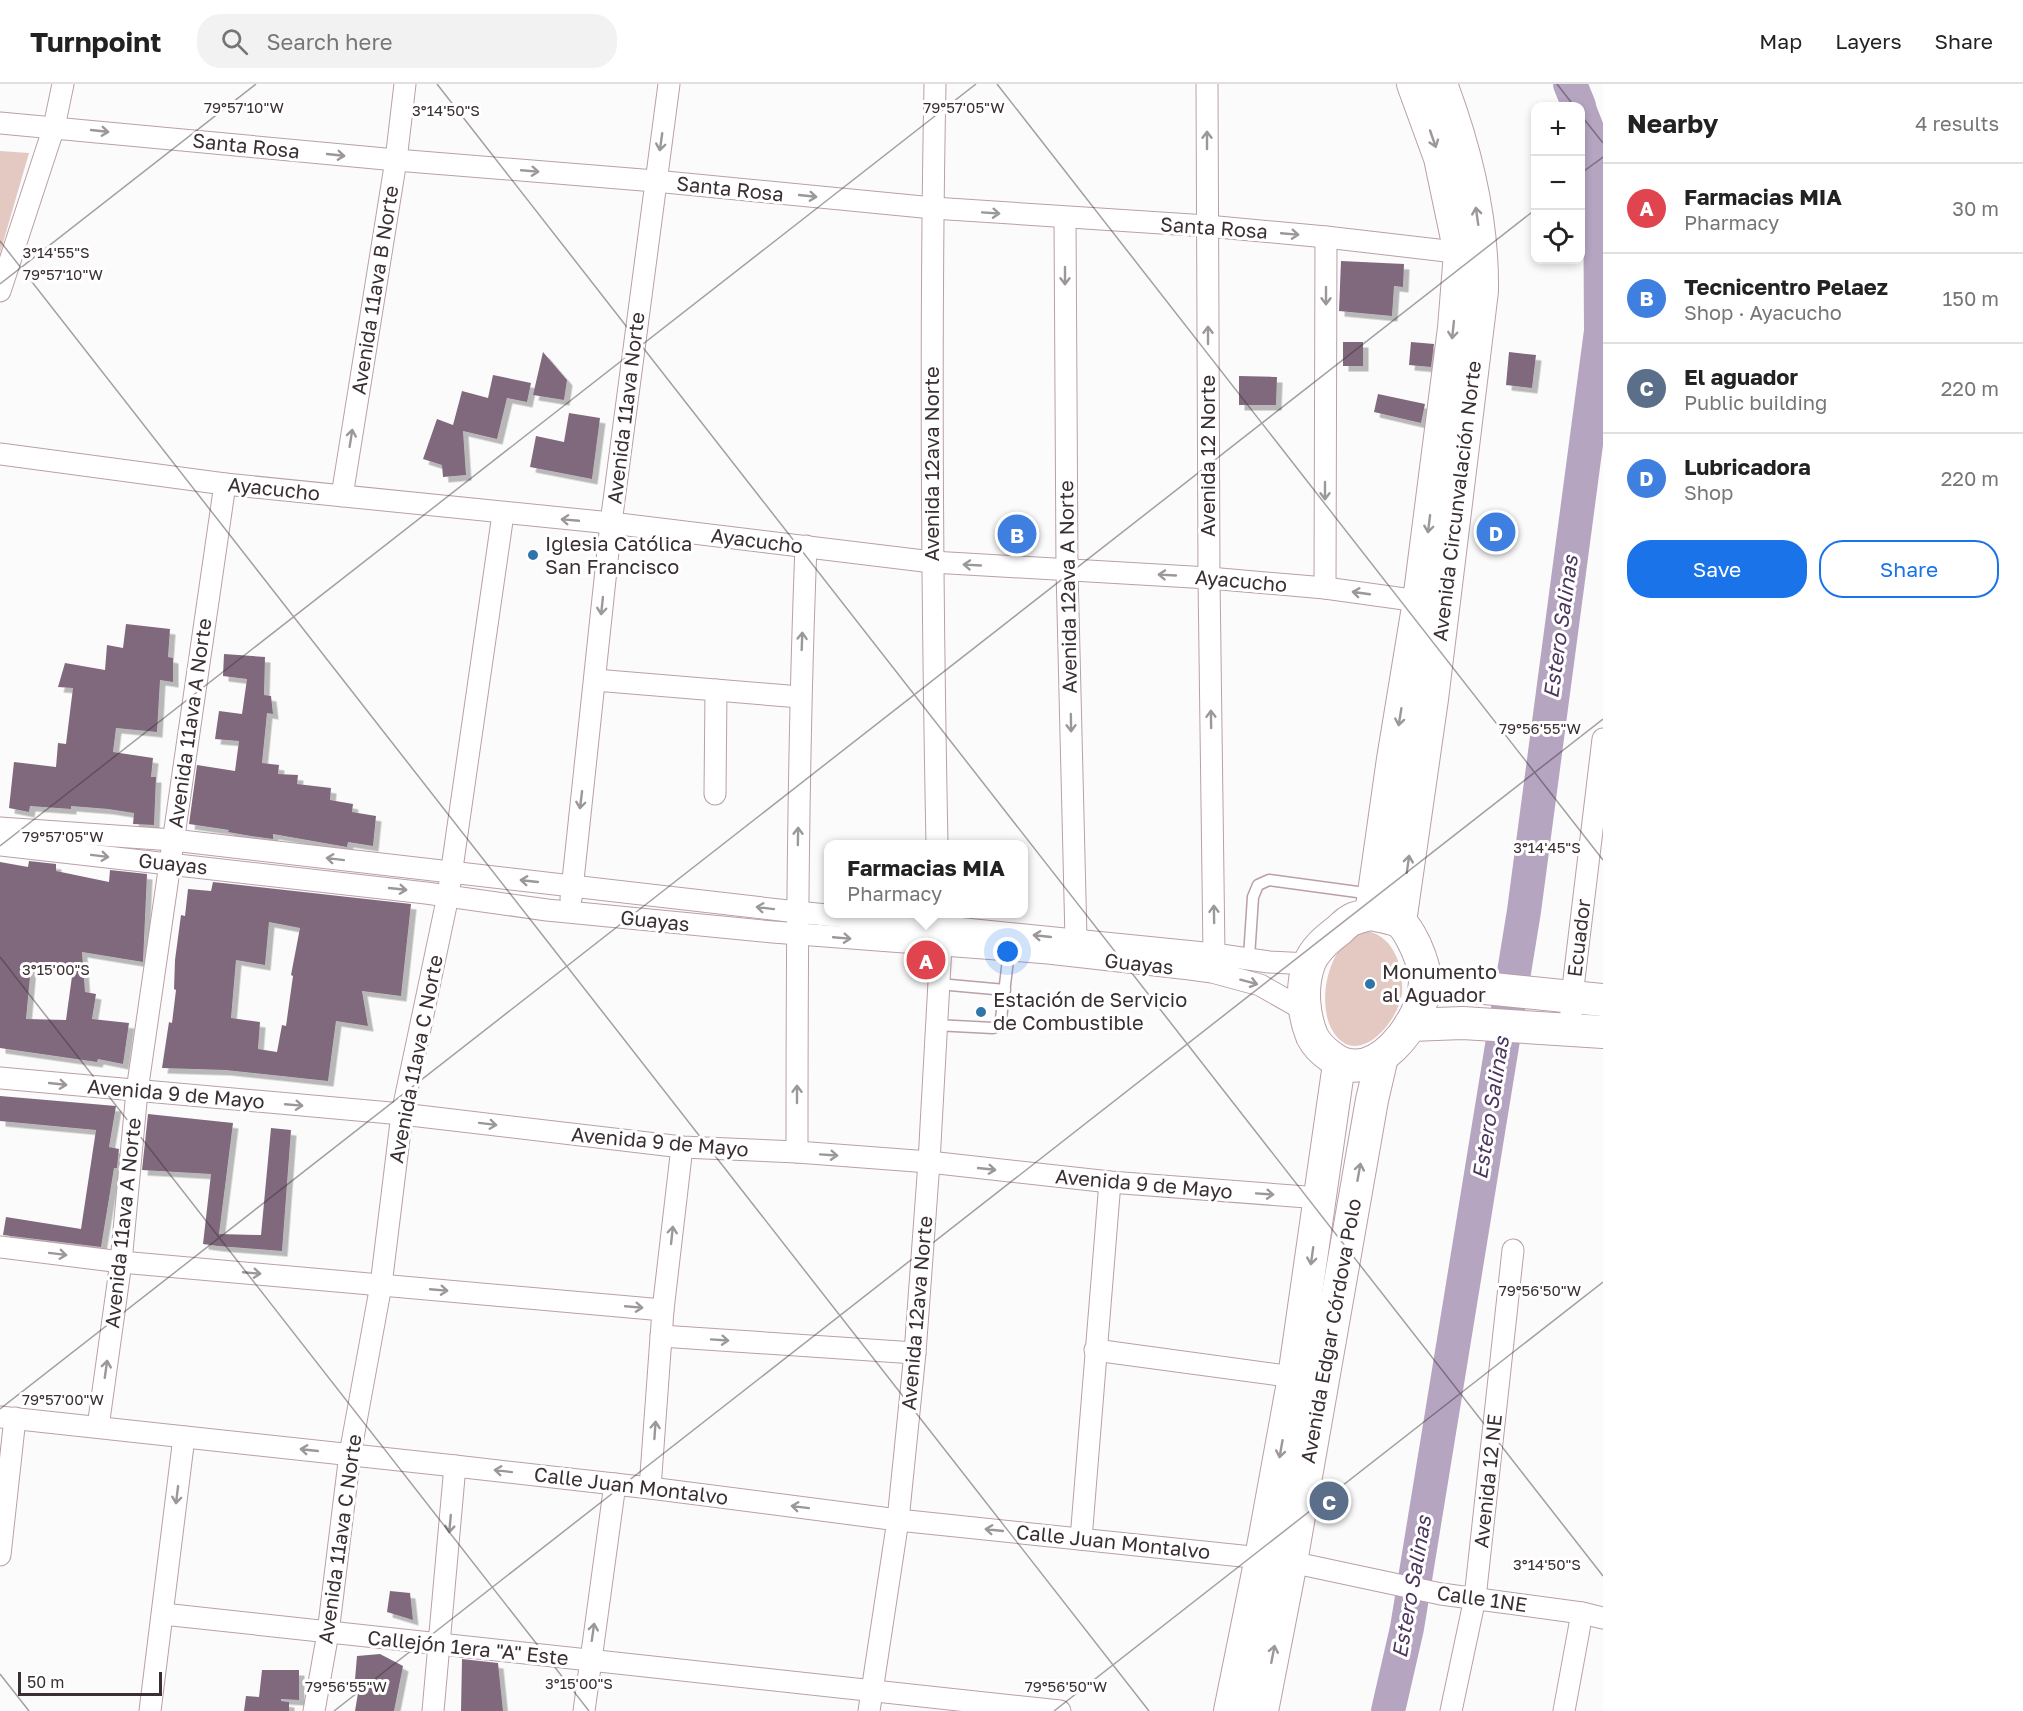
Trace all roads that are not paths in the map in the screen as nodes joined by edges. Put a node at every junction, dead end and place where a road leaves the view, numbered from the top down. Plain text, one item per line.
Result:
1 (63, 84) edge
2 (405, 84) edge
3 (669, 84) edge
4 (935, 84) edge
5 (1207, 84) edge
6 (1413, 84) edge
7 (1441, 84) edge
8 (0, 123) edge
9 (54, 127) junction
10 (396, 160) junction
11 (655, 181) junction
12 (933, 208) junction
13 (1065, 218) junction
14 (1207, 226) junction
15 (1326, 237) junction
16 (1471, 254) junction
17 (0, 291) edge
18 (0, 454) edge
19 (225, 484) junction
20 (342, 496) junction
21 (503, 513) junction
22 (611, 524) junction
23 (806, 546) junction
24 (932, 562) junction
25 (1067, 570) junction
26 (1209, 578) junction
27 (1325, 588) junction
28 (1431, 604) junction
29 (595, 680) junction
30 (716, 690) junction
31 (800, 697) junction
32 (1603, 740) edge
33 (715, 794) dead end
34 (0, 828) edge
35 (173, 840) junction
36 (937, 840) edge
37 (0, 845) edge
38 (170, 864) junction
39 (450, 873) junction
40 (571, 885) junction
41 (448, 896) junction
42 (1382, 910) junction
43 (570, 912) junction
44 (797, 912) junction
45 (824, 915) edge
46 (850, 918) edge
47 (939, 928) edge
48 (797, 934) junction
49 (1074, 948) junction
50 (1009, 951) junction
51 (1249, 957) junction
52 (1213, 963) junction
53 (1309, 964) junction
54 (1425, 982) junction
55 (939, 984) junction
56 (1005, 990) junction
57 (1572, 996) junction
58 (1603, 1000) edge
59 (1304, 1010) junction
60 (935, 1025) junction
61 (1410, 1025) junction
62 (1570, 1029) junction
63 (1603, 1032) edge
64 (1382, 1057) junction
65 (1338, 1064) junction
66 (0, 1078) edge
67 (137, 1092) junction
68 (402, 1114) junction
69 (682, 1148) junction
70 (797, 1152) junction
71 (929, 1162) junction
72 (1110, 1182) junction
73 (1320, 1198) junction
74 (0, 1247) edge
75 (1513, 1250) dead end
76 (121, 1262) junction
77 (381, 1285) junction
78 (663, 1310) junction
79 (661, 1336) junction
80 (1095, 1350) junction
81 (915, 1353) junction
82 (1294, 1377) junction
83 (8, 1418) edge
84 (98, 1427) junction
85 (184, 1437) junction
86 (350, 1455) junction
87 (455, 1466) junction
88 (615, 1484) junction
89 (650, 1488) junction
90 (897, 1520) junction
91 (1, 1530) edge
92 (1081, 1539) junction
93 (0, 1555) edge
94 (1276, 1560) junction
95 (1475, 1598) junction
96 (1582, 1613) junction
97 (163, 1614) junction
98 (1603, 1618) edge
99 (328, 1632) junction
100 (441, 1643) junction
101 (589, 1661) junction
102 (870, 1701) edge
103 (150, 1711) edge
104 (314, 1711) edge
105 (433, 1711) edge
106 (584, 1711) edge
107 (1060, 1711) edge
108 (1230, 1711) edge
109 (1262, 1711) edge
110 (1451, 1711) edge
111 (1564, 1711) edge

1 - 9 street
2 - 10 street, Avenida 11ava B Norte
3 -> 11 street, Avenida 11ava Norte
4 - 12 street, Avenida 12ava Norte
14 -> 5 street, Avenida 12 Norte
6 -> 16 main road, Avenida Circunvalación Norte
16 -> 7 main road, Avenida Circunvalación Norte
8 - 9 street, Santa Rosa
9 -> 10 street, Santa Rosa
9 - 17 street
10 -> 11 street, Santa Rosa
20 -> 10 street, Avenida 11ava B Norte
11 -> 12 street, Santa Rosa
11 - 22 street, Avenida 11ava Norte
12 -> 13 street, Santa Rosa
12 - 24 street, Avenida 12ava Norte
13 - 14 street, Santa Rosa
13 -> 25 street, Avenida 12ava A Norte
14 -> 15 street, Santa Rosa
26 -> 14 street, Avenida 12 Norte
15 - 16 street, Santa Rosa
15 -> 27 street
16 - 28 main road, Avenida Circunvalación Norte
18 - 19 street, Ayacucho
19 - 20 street, Ayacucho
19 - 35 street, Avenida 11ava A Norte
20 - 21 street, Ayacucho
22 -> 21 street, Ayacucho
21 - 39 street, Avenida 11ava C Norte
22 - 23 street, Ayacucho
22 -> 29 street, Avenida 11ava Norte
23 - 24 street, Ayacucho
31 -> 23 street
25 -> 24 street, Ayacucho
24 - 36 street, Avenida 12ava Norte
26 -> 25 street, Ayacucho
25 -> 49 street, Avenida 12ava A Norte
26 - 27 street, Ayacucho
52 -> 26 street, Avenida 12 Norte
28 -> 27 street, Ayacucho
28 - 42 main road, Avenida Circunvalación Norte
29 - 30 street
29 -> 40 street, Avenida 11ava Norte
30 - 31 street
30 - 33 street
44 -> 31 street
32 - 57 street, Ecuador
34 - 35 street, Guayas
35 - 38 street, Avenida 11ava A Norte
39 -> 35 street, Guayas
37 -> 38 street, Guayas
38 -> 41 street, Guayas
38 - 67 street, Avenida 11ava A Norte
40 -> 39 street, Guayas
39 - 41 street, Avenida 11ava C Norte
40 - 43 street, Avenida 11ava Norte
44 -> 40 street, Guayas
41 - 43 street, Guayas
41 - 68 street, Avenida 11ava C Norte
42 - 51 lane
42 - 53 main road
42 - 54 main road
43 - 48 street, Guayas
44 - 45 street, Guayas
44 - 48 street
46 - 47 street, Guayas
48 -> 47 street, Guayas
49 -> 47 street, Guayas
47 - 50 street, Guayas
47 - 55 street, Avenida 12ava Norte
70 -> 48 street
49 - 50 street, Guayas
49 - 52 street, Guayas
50 - 56 lane
51 - 52 street, Guayas
51 - 53 street, Guayas
52 -> 59 street, Guayas
53 - 59 main road
54 - 57 main road
54 - 61 main road
55 - 56 lane
55 - 60 street, Avenida 12ava Norte
56 - 60 lane
57 - 58 main road
57 - 62 street, Ecuador
59 - 65 main road
60 - 71 street, Avenida 12ava Norte
61 - 62 main road
61 - 64 main road
62 - 63 main road
64 - 65 main road
94 -> 64 main road, Avenida Edgar Córdova Polo
65 - 73 main road, Avenida Edgar Córdova Polo
66 -> 67 street, Avenida 9 de Mayo
67 -> 68 street, Avenida 9 de Mayo
67 - 76 street, Avenida 11ava A Norte
68 -> 69 street, Avenida 9 de Mayo
68 - 77 street, Avenida 11ava C Norte
69 - 70 street, Avenida 9 de Mayo
78 -> 69 street
70 -> 71 street, Avenida 9 de Mayo
71 -> 72 street, Avenida 9 de Mayo
71 - 81 street, Avenida 12ava Norte
72 -> 73 street, Avenida 9 de Mayo
72 - 80 street
73 -> 82 main road, Avenida Edgar Córdova Polo
74 -> 76 street
75 - 95 street, Avenida 12 NE
76 -> 77 street
84 -> 76 street, Avenida 11ava A Norte
77 -> 78 street
77 - 86 street, Avenida 11ava C Norte
78 - 79 street
79 -> 81 street
89 -> 79 street
80 - 82 street
80 - 92 street
81 - 90 street, Avenida 12ava Norte
82 -> 94 main road, Avenida Edgar Córdova Polo
83 - 84 street, Calle Juan Montalvo
83 - 91 street
84 - 85 street, Calle Juan Montalvo
86 -> 85 street, Calle Juan Montalvo
85 -> 97 street
86 - 87 street, Calle Juan Montalvo
86 - 99 street, Avenida 11ava C Norte
88 -> 87 street, Calle Juan Montalvo
87 -> 100 street
88 - 89 street, Calle Juan Montalvo
101 -> 88 street
90 -> 89 street, Calle Juan Montalvo
92 -> 90 street, Calle Juan Montalvo
90 - 102 street, Avenida 12ava Norte
91 - 93 street
92 - 94 street, Calle Juan Montalvo
94 - 95 street, Calle 1NE
94 - 108 main road, Avenida Edgar Córdova Polo
109 -> 94 main road, Avenida Edgar Córdova Polo
95 - 96 street, Calle 1NE
95 - 110 street, Avenida 12 NE
96 - 98 street, Calle 1NE
96 - 111 street
97 - 99 street, Callejón 1era "A" Este
97 - 103 street
99 - 100 street, Callejón 1era "A" Este
99 - 104 street, Avenida 11ava C Norte
100 - 101 street, Callejón 1era "A" Este
100 - 105 street
101 - 102 street, Callejón 1era "A" Este
101 - 106 street
102 - 107 street, Callejón 1era "A" Este

